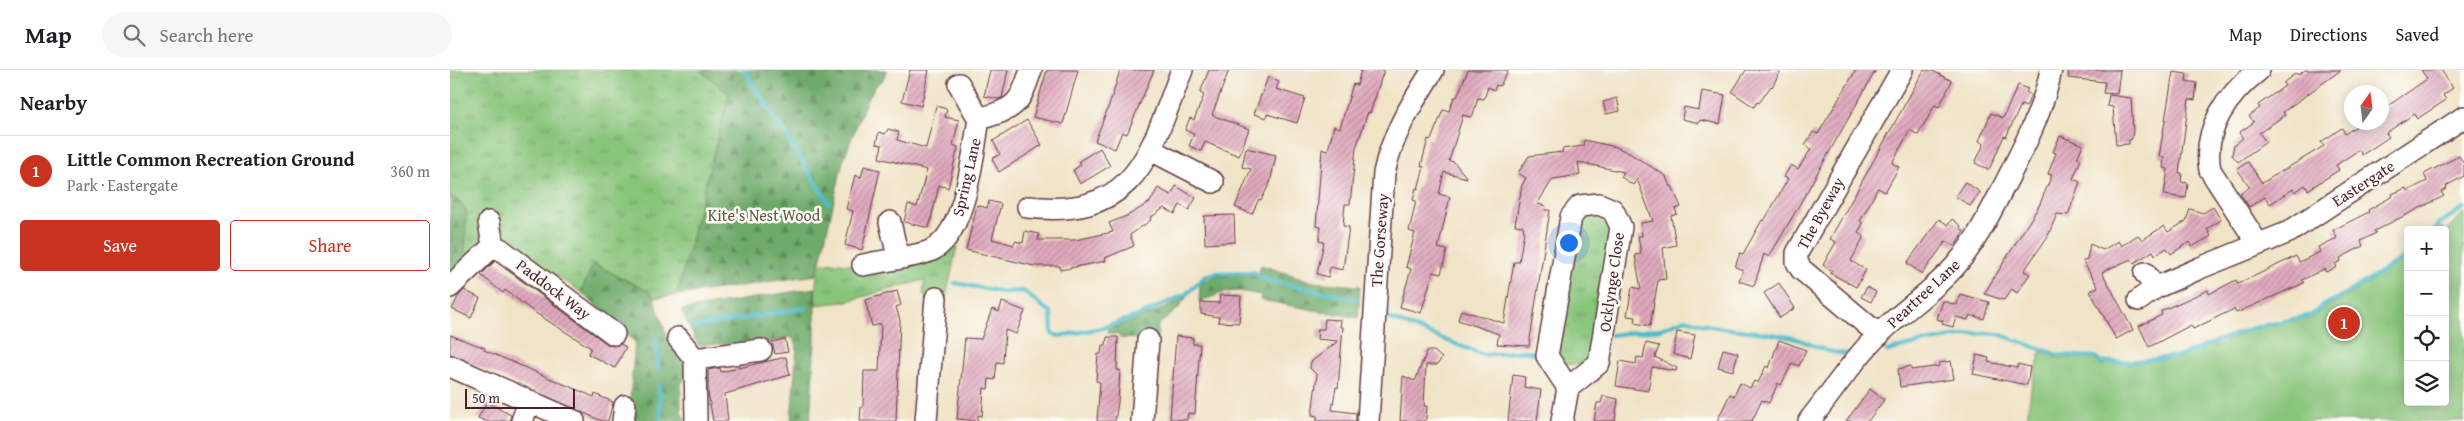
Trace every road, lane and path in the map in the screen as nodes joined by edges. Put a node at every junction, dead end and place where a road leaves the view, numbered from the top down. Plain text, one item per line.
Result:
1 (1031, 70) edge
2 (1182, 70) edge
3 (1433, 70) edge
4 (1902, 70) edge
5 (2051, 70) edge
6 (2259, 70) edge
7 (959, 84) dead end
8 (2464, 116) edge
9 (979, 119) junction
10 (1151, 150) junction
11 (1212, 182) dead end
12 (1028, 207) dead end
13 (488, 222) dead end
14 (890, 222) dead end
15 (2258, 244) junction
16 (493, 246) junction
17 (898, 257) junction
18 (863, 266) dead end
19 (450, 287) edge
20 (2146, 287) dead end
21 (936, 298) dead end
22 (614, 334) dead end
23 (1879, 335) junction
24 (678, 338) dead end
25 (1148, 340) dead end
26 (761, 350) dead end
27 (695, 359) junction
28 (450, 366) edge
29 (1568, 388) junction
30 (525, 411) edge
31 (574, 421) edge
32 (696, 421) edge
33 (926, 421) edge
34 (1142, 421) edge
35 (1368, 421) edge
36 (1562, 421) edge
37 (1809, 421) edge

1 - 9 street, Spring Lane
2 - 10 street
3 - 35 street, The Gorseway
4 - 23 street, The Byeway
5 - 23 street, Peartree Lane
6 - 15 street
7 - 9 street, Spring Lane
8 - 15 street, Eastergate
9 - 17 street, Spring Lane
10 - 11 street
10 - 12 street
13 - 16 street
14 - 17 street
15 - 20 street, Eastergate
16 - 19 street
16 - 22 street, Paddock Way
17 - 18 street, Spring Lane
21 - 33 street
23 - 37 street, Peartree Lane
24 - 27 street
25 - 34 street
26 - 27 street
27 - 32 street
28 - 30 street
29 - 29 street, Ocklynge Close
29 - 36 street
30 - 31 street

